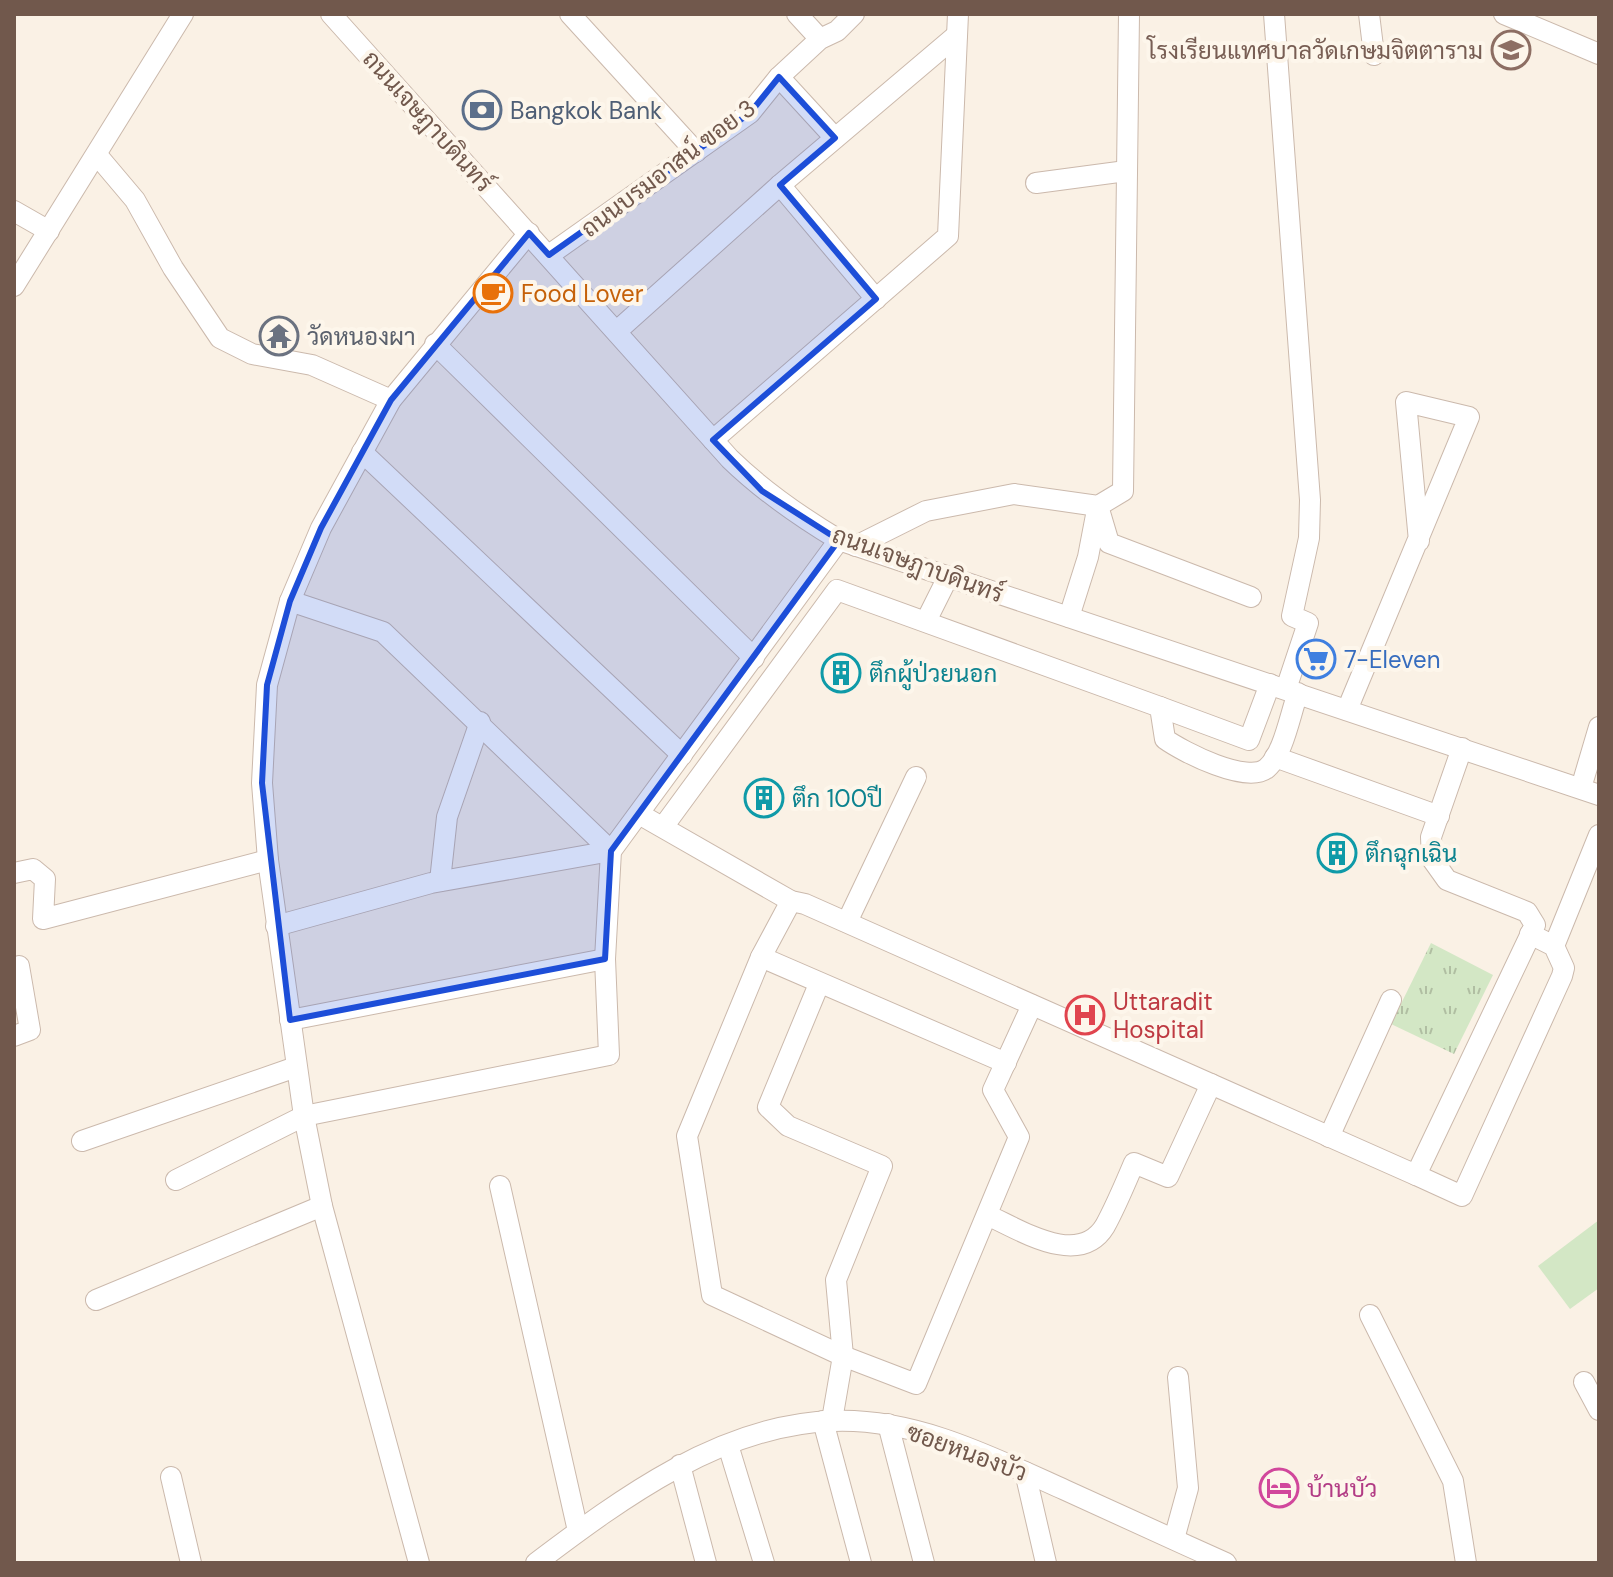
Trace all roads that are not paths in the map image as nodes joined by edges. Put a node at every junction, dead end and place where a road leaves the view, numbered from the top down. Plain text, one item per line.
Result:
1 (183, 14) edge
2 (331, 14) edge
3 (570, 14) edge
4 (797, 14) edge
5 (854, 14) edge
6 (1129, 14) edge
7 (1274, 14) edge
8 (1369, 14) edge
9 (1504, 14) edge
10 (958, 24) edge
11 (820, 39) junction
12 (1599, 54) edge
13 (1374, 55) dead end
14 (779, 77) junction
15 (835, 138) junction
16 (696, 152) junction
17 (97, 155) junction
18 (1126, 171) junction
19 (1036, 183) dead end
20 (780, 185) junction
21 (14, 211) edge
22 (49, 231) junction
23 (529, 233) junction
24 (549, 255) junction
25 (14, 286) edge
26 (876, 299) junction
27 (617, 331) junction
28 (435, 344) junction
29 (391, 400) junction
30 (713, 440) junction
31 (362, 452) junction
32 (1098, 506) junction
33 (1419, 541) junction
34 (848, 543) junction
35 (948, 577) junction
36 (805, 589) junction
37 (1251, 597) dead end
38 (290, 601) junction
39 (827, 602) junction
40 (1069, 617) junction
41 (926, 621) junction
42 (754, 658) junction
43 (1284, 689) junction
44 (1160, 707) junction
45 (1347, 710) junction
46 (480, 722) junction
47 (1255, 723) junction
48 (1599, 727) edge
49 (1283, 733) junction
50 (1462, 748) junction
51 (682, 755) junction
52 (1275, 757) junction
53 (916, 777) dead end
54 (1590, 792) edge
55 (639, 814) junction
56 (1439, 816) junction
57 (663, 827) junction
58 (1599, 835) edge
59 (611, 851) junction
60 (268, 860) junction
61 (14, 873) edge
62 (440, 881) junction
63 (791, 901) junction
64 (847, 922) junction
65 (276, 926) junction
66 (1530, 934) junction
67 (1554, 946) junction
68 (761, 957) junction
69 (605, 959) junction
70 (19, 966) dead end
71 (819, 984) junction
72 (1391, 1000) dead end
73 (1032, 1005) junction
74 (290, 1020) junction
75 (14, 1036) edge
76 (1006, 1063) junction
77 (296, 1067) junction
78 (1211, 1084) junction
79 (304, 1116) junction
80 (1329, 1137) junction
81 (82, 1141) dead end
82 (1416, 1175) junction
83 (176, 1180) dead end
84 (500, 1186) dead end
85 (322, 1206) junction
86 (987, 1215) junction
87 (96, 1300) dead end
88 (1370, 1315) dead end
89 (843, 1356) junction
90 (1178, 1377) dead end
91 (1584, 1382) dead end
92 (1599, 1410) edge
93 (828, 1421) junction
94 (888, 1424) junction
95 (728, 1445) junction
96 (680, 1465) junction
97 (1025, 1472) junction
98 (171, 1477) dead end
99 (578, 1531) junction
100 (1174, 1539) junction
101 (191, 1563) edge
102 (419, 1563) edge
103 (536, 1563) edge
104 (706, 1563) edge
105 (764, 1563) edge
106 (861, 1563) edge
107 (924, 1563) edge
108 (1046, 1563) edge
109 (1226, 1563) edge
110 (1466, 1563) edge

1 - 17 street
2 - 23 street, ถนนเจษฎาบดินทร์
3 - 16 street
4 - 11 street
5 - 11 street, ถนนบรมอาสน์ ฃอย 3
6 - 18 street
7 - 43 street
8 - 13 street
9 - 12 street
10 - 15 street
10 - 26 street
11 - 14 street, ถนนบรมอาสน์ ฃอย 3
14 - 15 street
14 - 16 street, ถนนบรมอาสน์ ฃอย 3
15 - 20 street
16 - 24 street, ถนนบรมอาสน์ ฃอย 3
17 - 22 street
17 - 29 street
18 - 19 street
18 - 32 street
20 - 26 street
20 - 27 street
21 - 22 street
22 - 25 street
23 - 24 street, ถนนเจษฎาบดินทร์
23 - 28 street
24 - 27 street, ถนนเจษฎาบดินทร์
26 - 30 street
27 - 30 street, ถนนเจษฎาบดินทร์
28 - 29 street
28 - 42 street
29 - 31 street
30 - 34 street, ถนนเจษฎาบดินทร์
31 - 38 street
31 - 51 street
32 - 34 street
32 - 37 street
32 - 40 street
33 - 33 street
33 - 45 street
34 - 35 street, ถนนเจษฎาบดินทร์
34 - 36 street
35 - 40 street, ถนนเจษฎาบดินทร์
35 - 41 street
36 - 39 street
36 - 42 street
38 - 46 street
38 - 60 street
39 - 41 street
39 - 57 street
40 - 43 street, ถนนเจษฎาบดินทร์
41 - 44 street
42 - 51 street
43 - 45 street, ถนนเจษฎาบดินทร์
43 - 47 street
43 - 49 street
44 - 47 street
44 - 52 street
45 - 50 street, ถนนเจษฎาบดินทร์
46 - 59 street
46 - 62 street
47 - 49 street
48 - 54 street
49 - 52 street
50 - 54 street, ถนนเจษฎาบดินทร์
50 - 56 street
51 - 55 street
52 - 56 street
53 - 64 street
55 - 57 street
55 - 59 street
56 - 66 street
57 - 63 street
58 - 67 street
59 - 62 street
59 - 69 street
60 - 61 street
60 - 65 street
62 - 65 street
63 - 64 street
63 - 68 street
64 - 73 street
65 - 74 street
66 - 67 street
66 - 82 street
67 - 82 street
68 - 71 street
68 - 89 street
69 - 74 street
69 - 79 street
70 - 75 street
71 - 76 street
71 - 89 street
72 - 80 street
73 - 76 street
73 - 78 street
74 - 77 street
76 - 86 street
77 - 79 street
77 - 81 street
78 - 80 street
78 - 86 street
79 - 83 street
79 - 85 street
80 - 82 street
84 - 99 street
85 - 87 street
85 - 102 street
86 - 89 street
88 - 110 street
89 - 93 street
90 - 100 street
91 - 92 street
93 - 94 street, ซอยหนองบัว
93 - 95 street, ซอยหนองบัว
93 - 106 street
94 - 97 street, ซอยหนองบัว
94 - 107 street
95 - 96 street, ซอยหนองบัว
95 - 105 street
96 - 99 street, ซอยหนองบัว
96 - 104 street
97 - 100 street, ซอยหนองบัว
97 - 108 street
98 - 101 street
99 - 103 street, ซอยหนองบัว
100 - 109 street, ซอยหนองบัว

